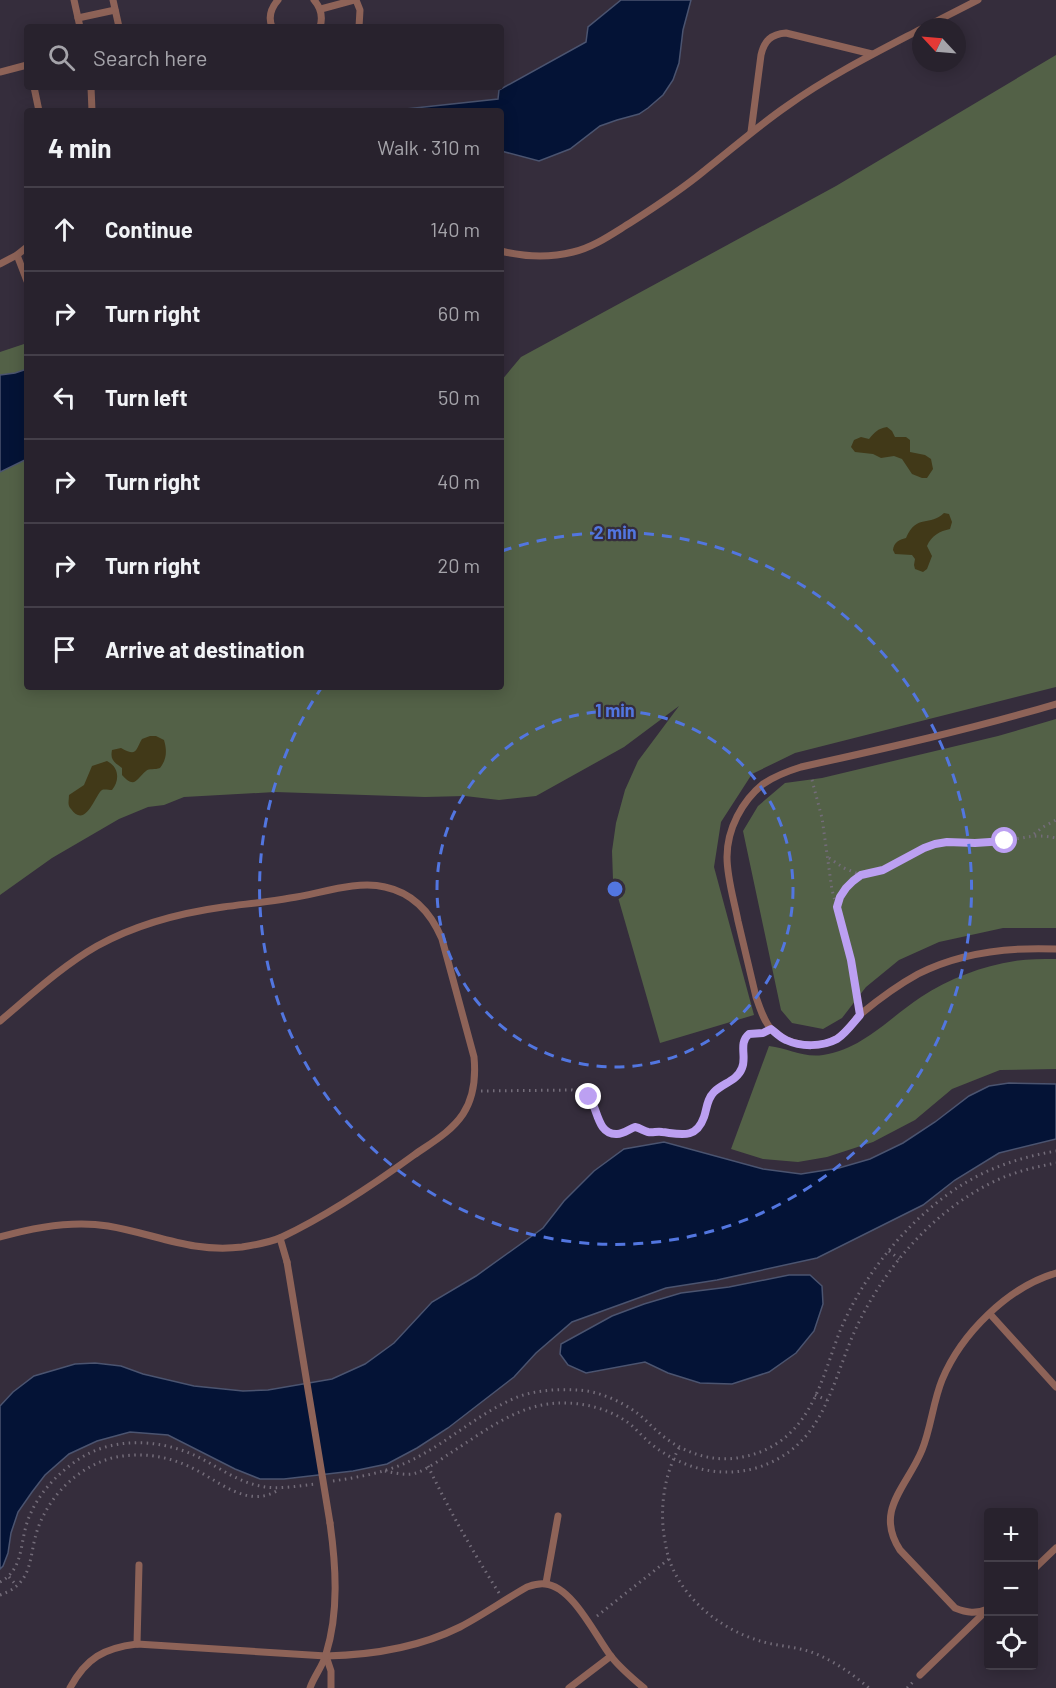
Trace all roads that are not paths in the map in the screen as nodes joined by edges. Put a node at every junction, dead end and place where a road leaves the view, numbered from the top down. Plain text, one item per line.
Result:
1 (74, 0) edge
2 (113, 0) edge
3 (278, 0) edge
4 (314, 0) edge
5 (355, 0) edge
6 (978, 0) edge
7 (321, 9) junction
8 (115, 10) junction
9 (78, 18) junction
10 (943, 18) edge
11 (79, 24) edge
12 (118, 24) edge
13 (272, 24) edge
14 (321, 24) edge
15 (359, 24) edge
16 (912, 34) edge
17 (872, 54) junction
18 (24, 66) edge
19 (0, 72) edge
20 (35, 90) edge
21 (91, 90) edge
22 (38, 108) edge
23 (92, 108) edge
24 (751, 132) junction
25 (24, 249) edge
26 (504, 252) edge
27 (17, 255) junction
28 (0, 264) edge
29 (24, 273) edge
30 (1056, 704) edge
31 (1056, 949) edge
32 (0, 1021) edge
33 (0, 1237) edge
34 (280, 1238) junction
35 (1056, 1273) edge
36 (990, 1314) junction
37 (1056, 1387) edge
38 (558, 1516) dead end
39 (1056, 1548) edge
40 (139, 1565) dead end
41 (1038, 1565) edge
42 (546, 1584) junction
43 (984, 1610) edge
44 (984, 1613) edge
45 (137, 1644) junction
46 (326, 1656) junction
47 (611, 1656) junction
48 (920, 1675) dead end
49 (70, 1688) edge
50 (310, 1688) edge
51 (331, 1688) edge
52 (569, 1688) edge
53 (644, 1688) edge

1 - 9 lane
2 - 8 lane
3 - 13 lane
4 - 7 lane
5 - 7 lane
5 - 15 lane
6 - 10 lane
7 - 14 lane
8 - 9 lane
8 - 12 lane
9 - 11 lane
16 - 17 lane
17 - 24 lane
17 - 24 lane
18 - 19 lane
20 - 22 lane
21 - 23 lane
24 - 26 lane
25 - 27 lane
27 - 28 lane
27 - 29 lane
30 - 31 lane
32 - 34 lane
33 - 34 lane
34 - 46 lane, bridge
35 - 36 lane
36 - 37 lane
36 - 43 lane
38 - 42 lane
39 - 41 lane
40 - 45 lane
42 - 46 lane
42 - 47 lane
44 - 48 lane
45 - 46 lane
45 - 49 lane
46 - 50 lane
46 - 51 lane
47 - 52 lane
47 - 53 lane

